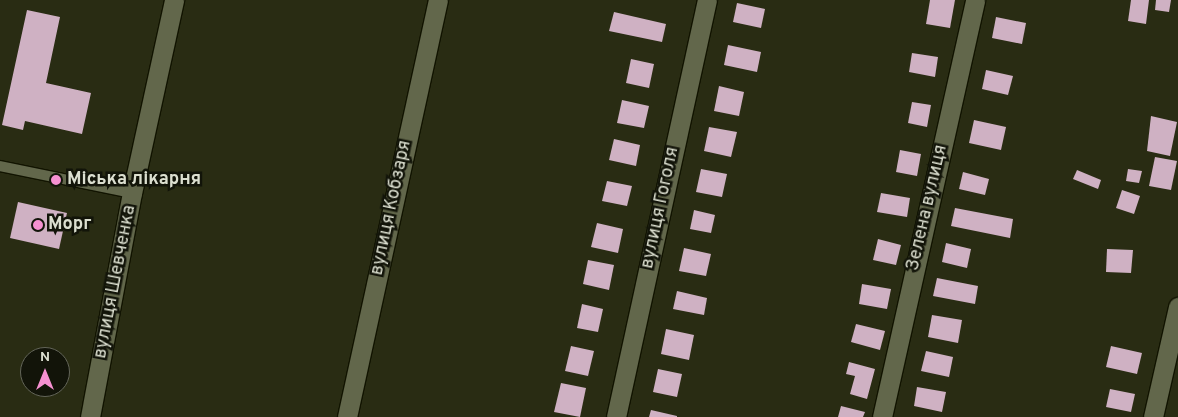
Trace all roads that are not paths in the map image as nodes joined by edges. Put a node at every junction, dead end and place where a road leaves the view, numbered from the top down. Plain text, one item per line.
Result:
1 (174, 0) edge
2 (438, 0) edge
3 (707, 0) edge
4 (975, 0) edge
5 (0, 166) edge
6 (132, 193) junction
7 (1178, 307) edge
8 (1170, 385) edge
9 (90, 417) edge
10 (346, 417) edge
11 (616, 417) edge
12 (882, 417) edge
13 (1153, 417) edge

1 - 6 street, вулиця Шевченка
2 - 10 street, вулиця Кобзаря
3 - 11 street, вулиця Гоголя
4 - 12 street, Зелена вулиця
5 - 6 lane
6 - 9 street, вулиця Шевченка
7 - 8 street
8 - 13 street

